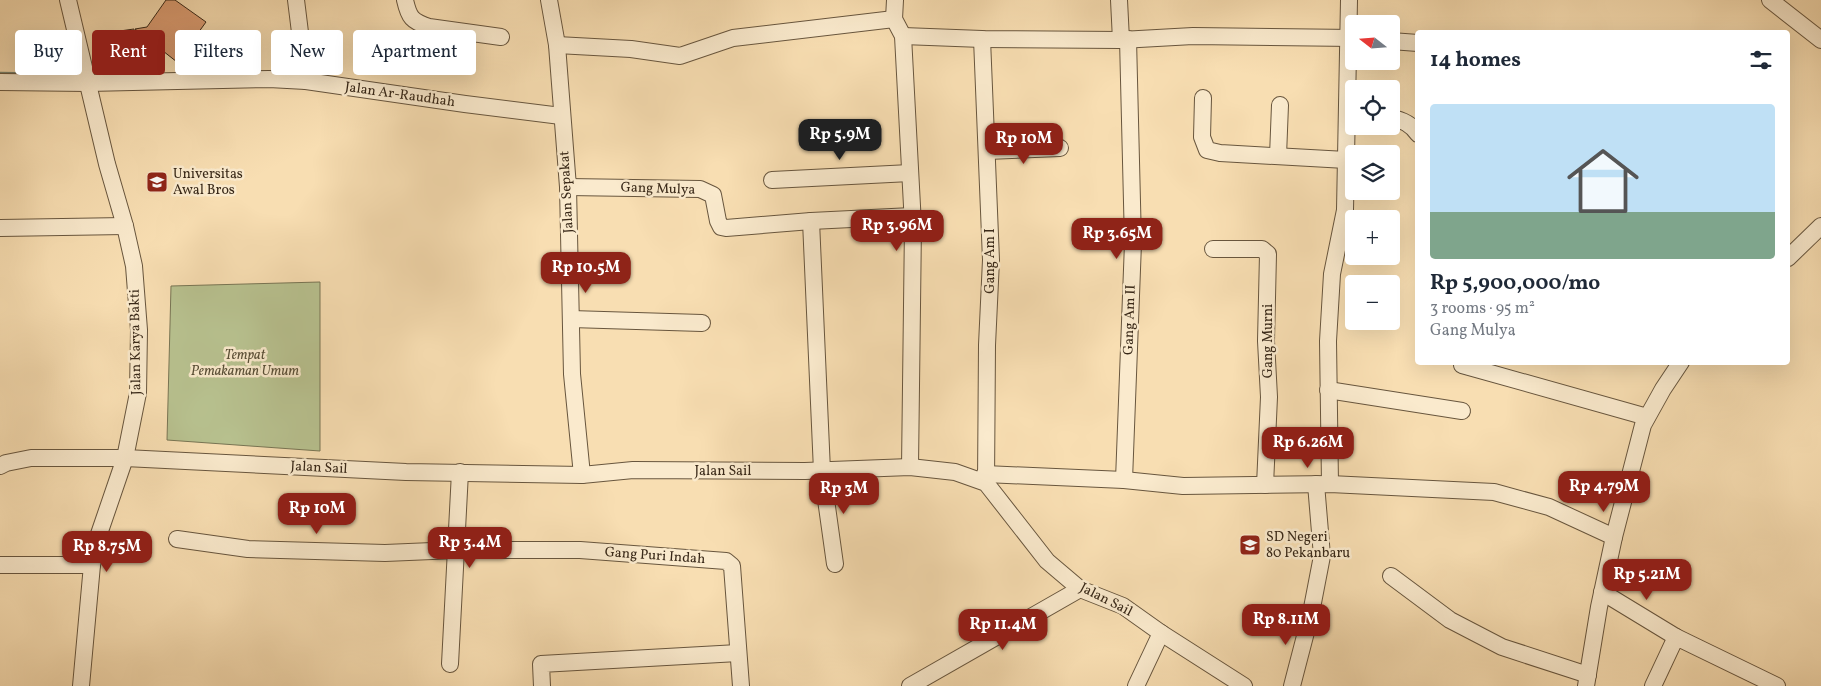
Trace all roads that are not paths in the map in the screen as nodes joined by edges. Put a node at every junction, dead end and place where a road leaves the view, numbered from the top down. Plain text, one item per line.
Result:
1 (68, 0) edge
2 (296, 0) edge
3 (405, 0) edge
4 (549, 0) edge
5 (895, 0) edge
6 (1119, 0) edge
7 (1349, 0) edge
8 (1770, 0) edge
9 (1350, 15) edge
10 (894, 19) junction
11 (903, 36) junction
12 (501, 37) dead end
13 (1345, 38) edge
14 (982, 39) junction
15 (1124, 40) junction
16 (1821, 40) edge
17 (1400, 42) edge
18 (1415, 43) edge
19 (556, 45) junction
20 (306, 81) junction
21 (0, 82) edge
22 (88, 83) junction
23 (1203, 98) dead end
24 (1280, 105) dead end
25 (561, 116) junction
26 (1400, 120) edge
27 (1415, 130) edge
28 (1060, 148) dead end
29 (987, 151) junction
30 (1278, 156) junction
31 (1345, 160) edge
32 (910, 173) junction
33 (772, 180) dead end
34 (568, 187) junction
35 (1345, 200) edge
36 (912, 216) junction
37 (811, 221) junction
38 (126, 226) junction
39 (1821, 226) edge
40 (0, 228) edge
41 (1213, 249) dead end
42 (1790, 254) edge
43 (571, 319) junction
44 (702, 323) dead end
45 (1462, 365) dead end
46 (1679, 365) edge
47 (1328, 390) junction
48 (1462, 411) dead end
49 (1647, 417) junction
50 (125, 458) junction
51 (0, 466) edge
52 (910, 467) junction
53 (822, 470) junction
54 (460, 472) junction
55 (582, 475) junction
56 (986, 479) junction
57 (1124, 480) junction
58 (1323, 484) junction
59 (1265, 485) junction
60 (1614, 537) junction
61 (177, 539) dead end
62 (456, 550) junction
63 (835, 564) dead end
64 (0, 565) edge
65 (92, 566) junction
66 (1391, 576) dead end
67 (1080, 590) junction
68 (1602, 592) junction
69 (1161, 633) junction
70 (1676, 637) junction
71 (738, 653) junction
72 (450, 664) dead end
73 (1587, 681) edge
74 (81, 686) edge
75 (542, 686) edge
76 (741, 686) edge
77 (910, 686) edge
78 (1136, 686) edge
79 (1244, 686) edge
80 (1292, 686) edge
81 (1653, 686) edge
82 (1777, 686) edge

1 - 22 street, Jalan Karya Bakti
2 - 20 street
3 - 12 street
4 - 19 street, Jalan Sepakat
5 - 10 street
6 - 15 street, Gang Am II
7 - 9 street
8 - 16 street
10 - 11 street
10 - 19 street
11 - 14 street
11 - 32 street
13 - 15 street
14 - 15 street
14 - 29 street, Gang Am I
15 - 57 street, Gang Am II
17 - 18 street
19 - 25 street, Jalan Sepakat
20 - 22 street, Jalan Ar-Raudhah
20 - 25 street, Jalan Ar-Raudhah
21 - 22 street, Jalan Ar-Raudhah
22 - 38 street, Jalan Karya Bakti
23 - 30 street
24 - 30 street
25 - 34 street, Jalan Sepakat
26 - 27 street
28 - 29 street
29 - 56 street, Gang Am I
30 - 31 street
32 - 33 street
32 - 36 street
34 - 37 street, Gang Mulya
34 - 43 street, Jalan Sepakat
35 - 47 street
36 - 37 street, Gang Mulya
36 - 52 street
37 - 53 street
38 - 40 street
38 - 50 street, Jalan Karya Bakti
39 - 42 street
41 - 59 street, Gang Murni
43 - 44 street
43 - 55 street, Jalan Sepakat
45 - 49 street
46 - 49 street
47 - 48 street
47 - 58 street
49 - 60 street
50 - 51 street, Jalan Sail
50 - 54 street, Jalan Sail
50 - 65 street, Jalan Karya Bakti
52 - 53 street, Jalan Sail
52 - 56 street, Jalan Sail
53 - 55 street, Jalan Sail
53 - 63 street
54 - 55 street, Jalan Sail
54 - 62 street
56 - 57 street
56 - 67 street, Jalan Sail
57 - 59 street
58 - 59 street
58 - 60 street
58 - 80 street
60 - 68 street
61 - 62 street, Gang Puri Indah
62 - 71 street, Gang Puri Indah
62 - 72 street
64 - 65 street
65 - 74 street, Jalan Karya Bakti
66 - 73 street
67 - 69 street, Jalan Sail
67 - 77 street
68 - 70 street
68 - 73 street
69 - 78 street
69 - 79 street, Jalan Sail
70 - 81 street
70 - 82 street
71 - 75 street
71 - 76 street, Gang Puri Indah

